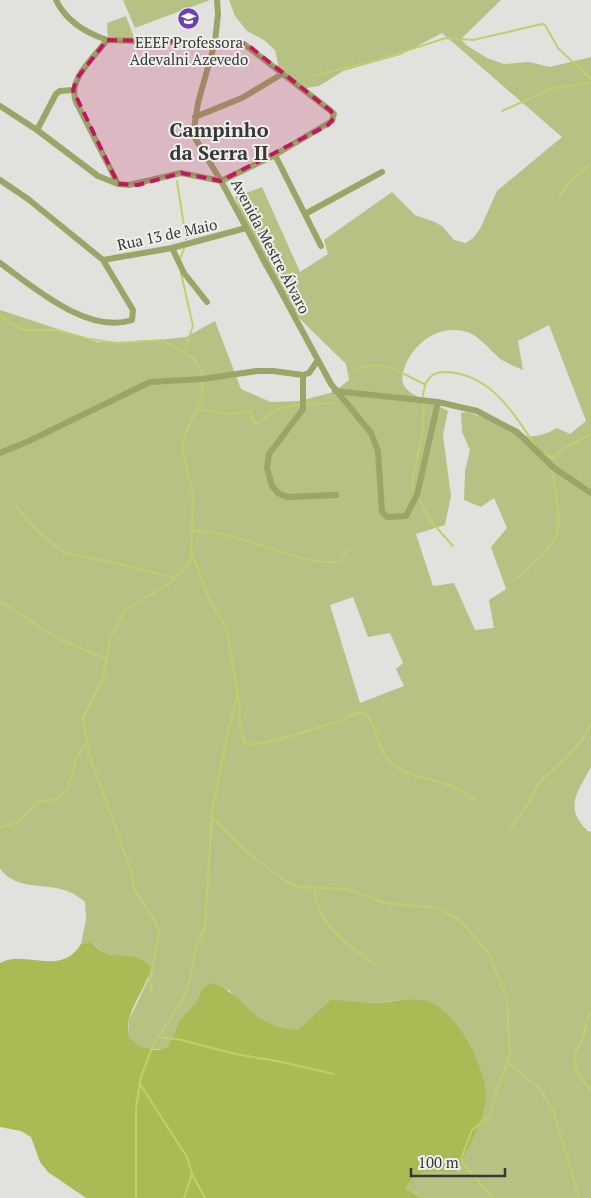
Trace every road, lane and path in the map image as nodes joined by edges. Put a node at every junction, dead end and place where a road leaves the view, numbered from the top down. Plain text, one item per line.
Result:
1 (56, 0) edge
2 (217, 0) edge
3 (107, 40) junction
4 (211, 42) junction
5 (282, 74) junction
6 (73, 90) junction
7 (0, 106) edge
8 (196, 117) junction
9 (37, 130) junction
10 (275, 155) junction
11 (382, 172) dead end
12 (0, 180) edge
13 (222, 181) junction
14 (118, 184) junction
15 (305, 214) junction
16 (246, 228) junction
17 (321, 246) dead end
18 (172, 248) junction
19 (103, 260) junction
20 (0, 263) edge
21 (207, 302) dead end
22 (318, 360) junction
23 (303, 376) junction
24 (335, 392) junction
25 (438, 402) junction
26 (0, 452) edge
27 (591, 493) edge
28 (336, 495) dead end

1 - 3 street
2 - 4 street, Avenida Mestre Álvaro
3 - 4 street
3 - 6 street
4 - 5 street
4 - 8 street, Avenida Mestre Álvaro
5 - 8 street
5 - 10 street
6 - 9 street
6 - 14 street
7 - 9 street
8 - 13 street, Avenida Mestre Álvaro
9 - 14 street
10 - 13 street
10 - 15 street
11 - 15 street
12 - 19 street, Rua 13 de Maio
13 - 14 street
13 - 16 street, Avenida Mestre Álvaro
15 - 17 street
16 - 18 street, Rua 13 de Maio
16 - 22 street, Avenida Mestre Álvaro
18 - 19 street, Rua 13 de Maio
18 - 21 street
19 - 20 street
22 - 23 street
22 - 24 street, Avenida Mestre Álvaro
23 - 26 street
23 - 28 street
24 - 25 street
24 - 25 street, Avenida Mestre Álvaro
25 - 27 street

